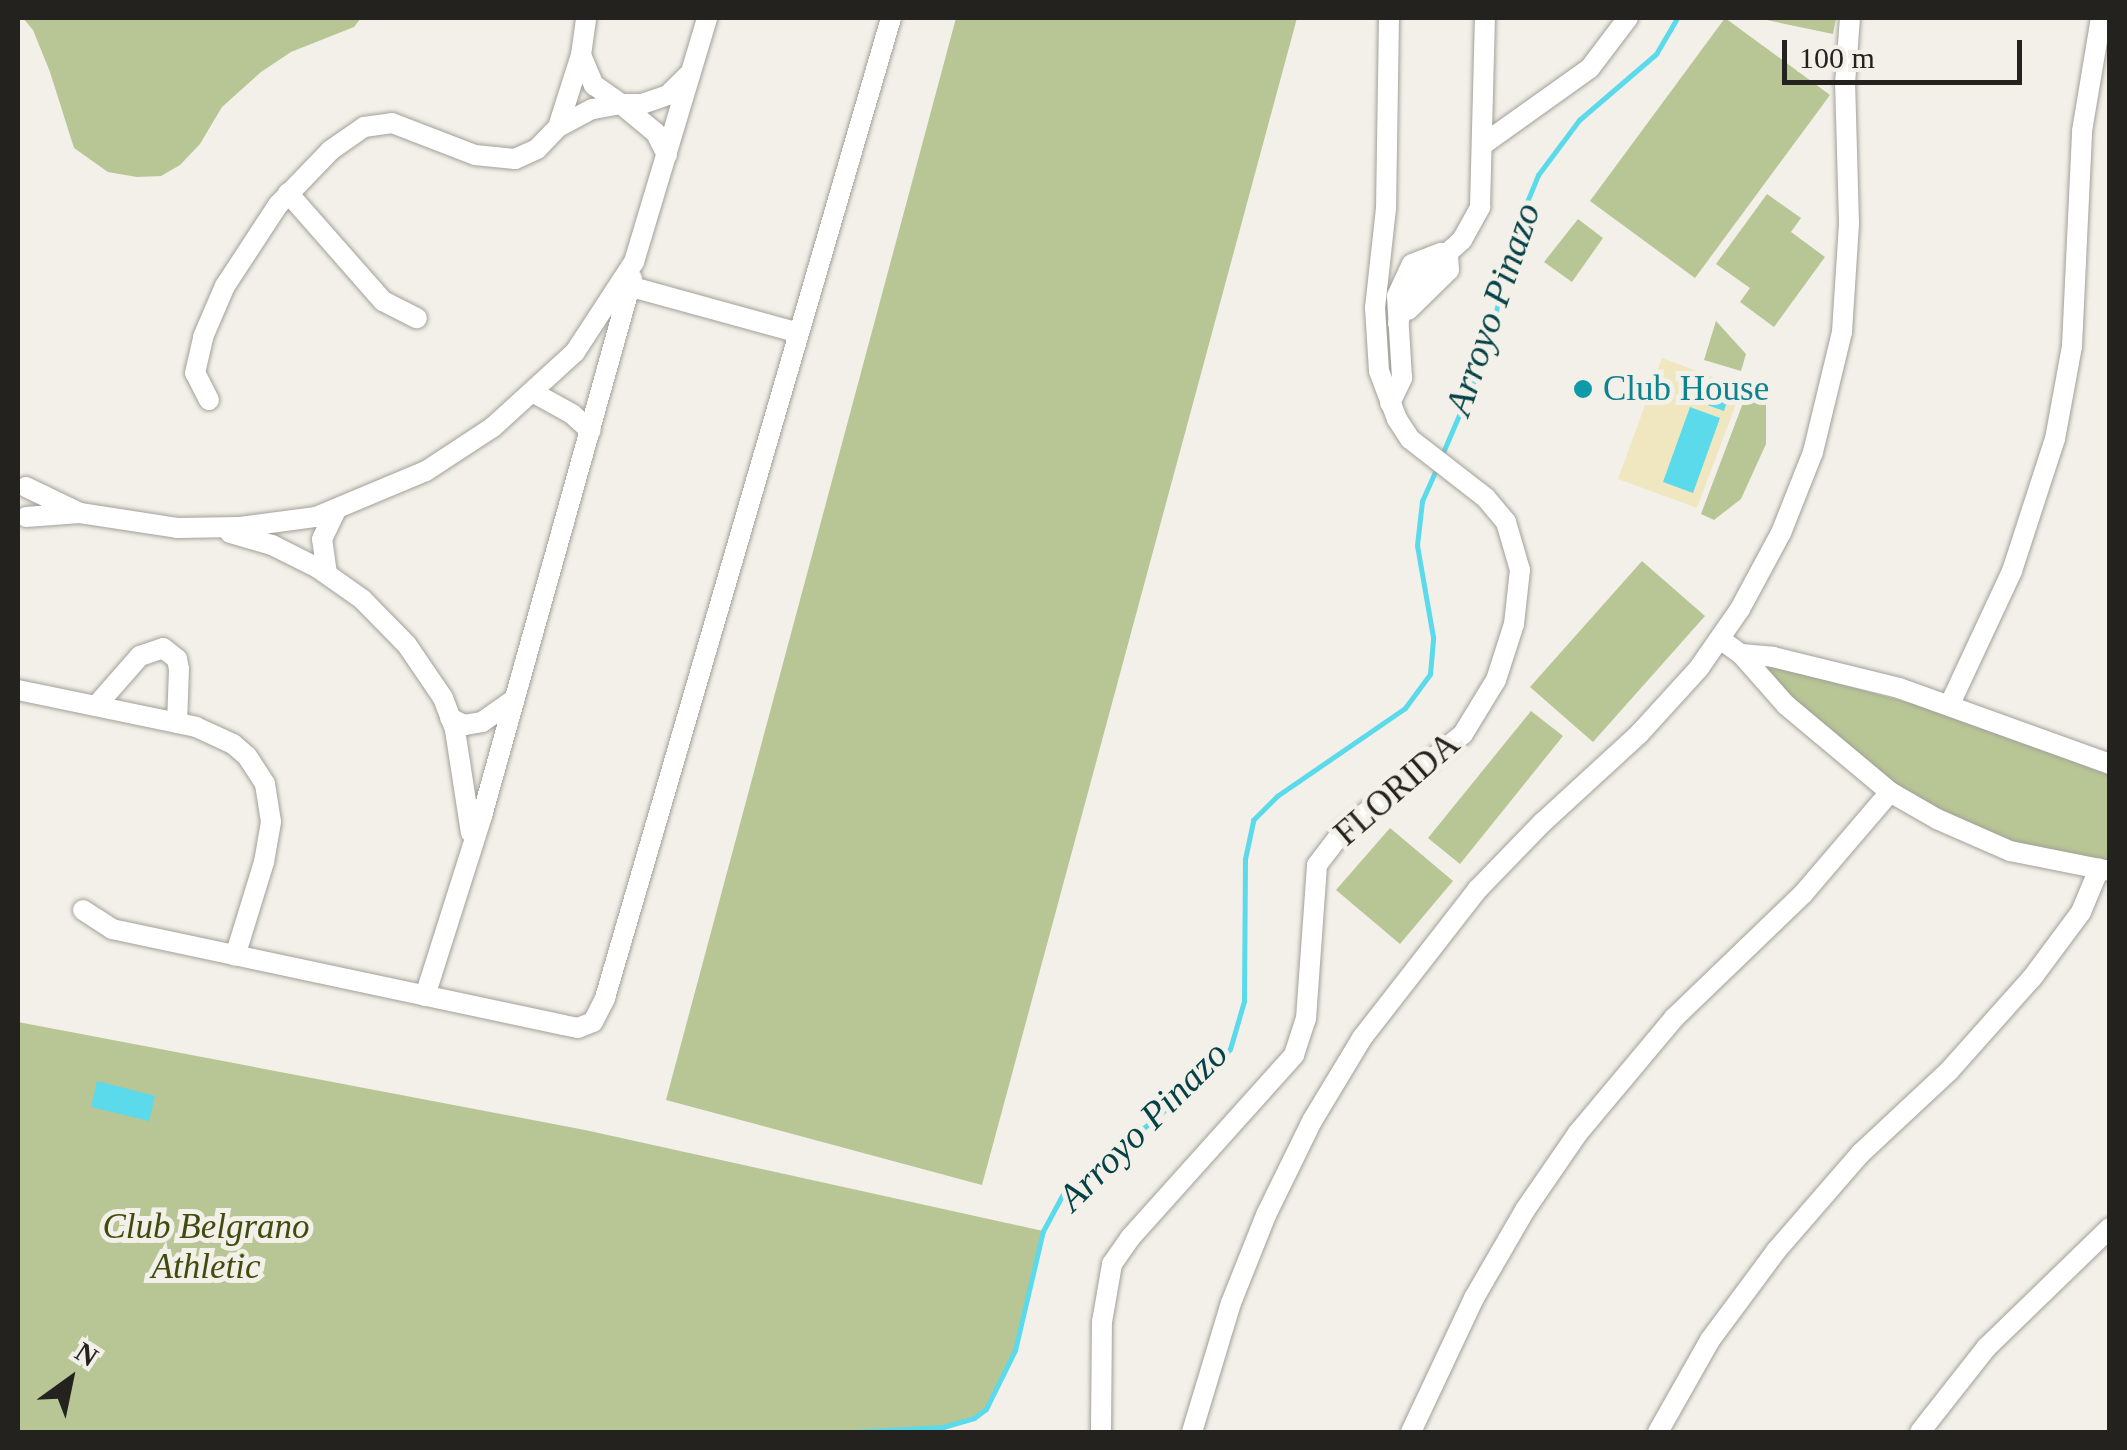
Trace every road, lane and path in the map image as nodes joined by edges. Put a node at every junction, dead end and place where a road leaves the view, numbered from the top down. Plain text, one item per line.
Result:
1 (586, 18) edge
2 (707, 18) edge
3 (892, 18) edge
4 (1388, 18) edge
5 (1485, 18) edge
6 (1628, 18) edge
7 (1850, 18) edge
8 (2101, 18) edge
9 (581, 55) junction
10 (692, 70) junction
11 (622, 104) junction
12 (558, 127) junction
13 (1485, 143) junction
14 (667, 155) junction
15 (288, 193) junction
16 (626, 288) junction
17 (417, 318) dead end
18 (799, 333) junction
19 (534, 393) junction
20 (209, 400) dead end
21 (1390, 404) junction
22 (591, 431) junction
23 (22, 484) edge
24 (336, 510) junction
25 (80, 513) junction
26 (20, 522) edge
27 (204, 528) junction
28 (328, 574) junction
29 (1720, 639) junction
30 (1740, 654) junction
31 (18, 690) edge
32 (512, 701) junction
33 (1950, 704) junction
34 (96, 706) junction
35 (450, 718) junction
36 (177, 723) junction
37 (2110, 764) edge
38 (1890, 792) junction
39 (472, 844) junction
40 (2104, 870) edge
41 (83, 910) dead end
42 (235, 956) junction
43 (425, 996) junction
44 (2110, 1228) edge
45 (1102, 1432) edge
46 (1192, 1432) edge
47 (1411, 1432) edge
48 (1658, 1432) edge
49 (1920, 1432) edge

1 - 9 street
2 - 10 street
3 - 18 street
4 - 21 street, FLORIDA
5 - 13 street
6 - 13 street
7 - 29 street
8 - 33 street
9 - 11 street
9 - 12 street
10 - 11 street
10 - 14 street
11 - 12 street
11 - 14 street
12 - 15 street
13 - 21 street
14 - 16 street
15 - 17 street
15 - 20 street
16 - 18 street
16 - 19 street
16 - 22 street
18 - 43 street
19 - 22 street
19 - 24 street
21 - 45 street, FLORIDA
22 - 32 street
23 - 25 street
23 - 26 street
24 - 27 street
24 - 28 street
25 - 26 street
25 - 27 street
27 - 28 street
28 - 35 street
29 - 30 street
29 - 46 street
30 - 33 street
30 - 38 street
31 - 34 street
32 - 35 street
32 - 39 street
33 - 37 street
34 - 36 street
34 - 36 street
35 - 39 street
36 - 42 street
38 - 40 street
38 - 47 street
39 - 43 street
40 - 48 street
41 - 42 street
42 - 43 street
44 - 49 street

